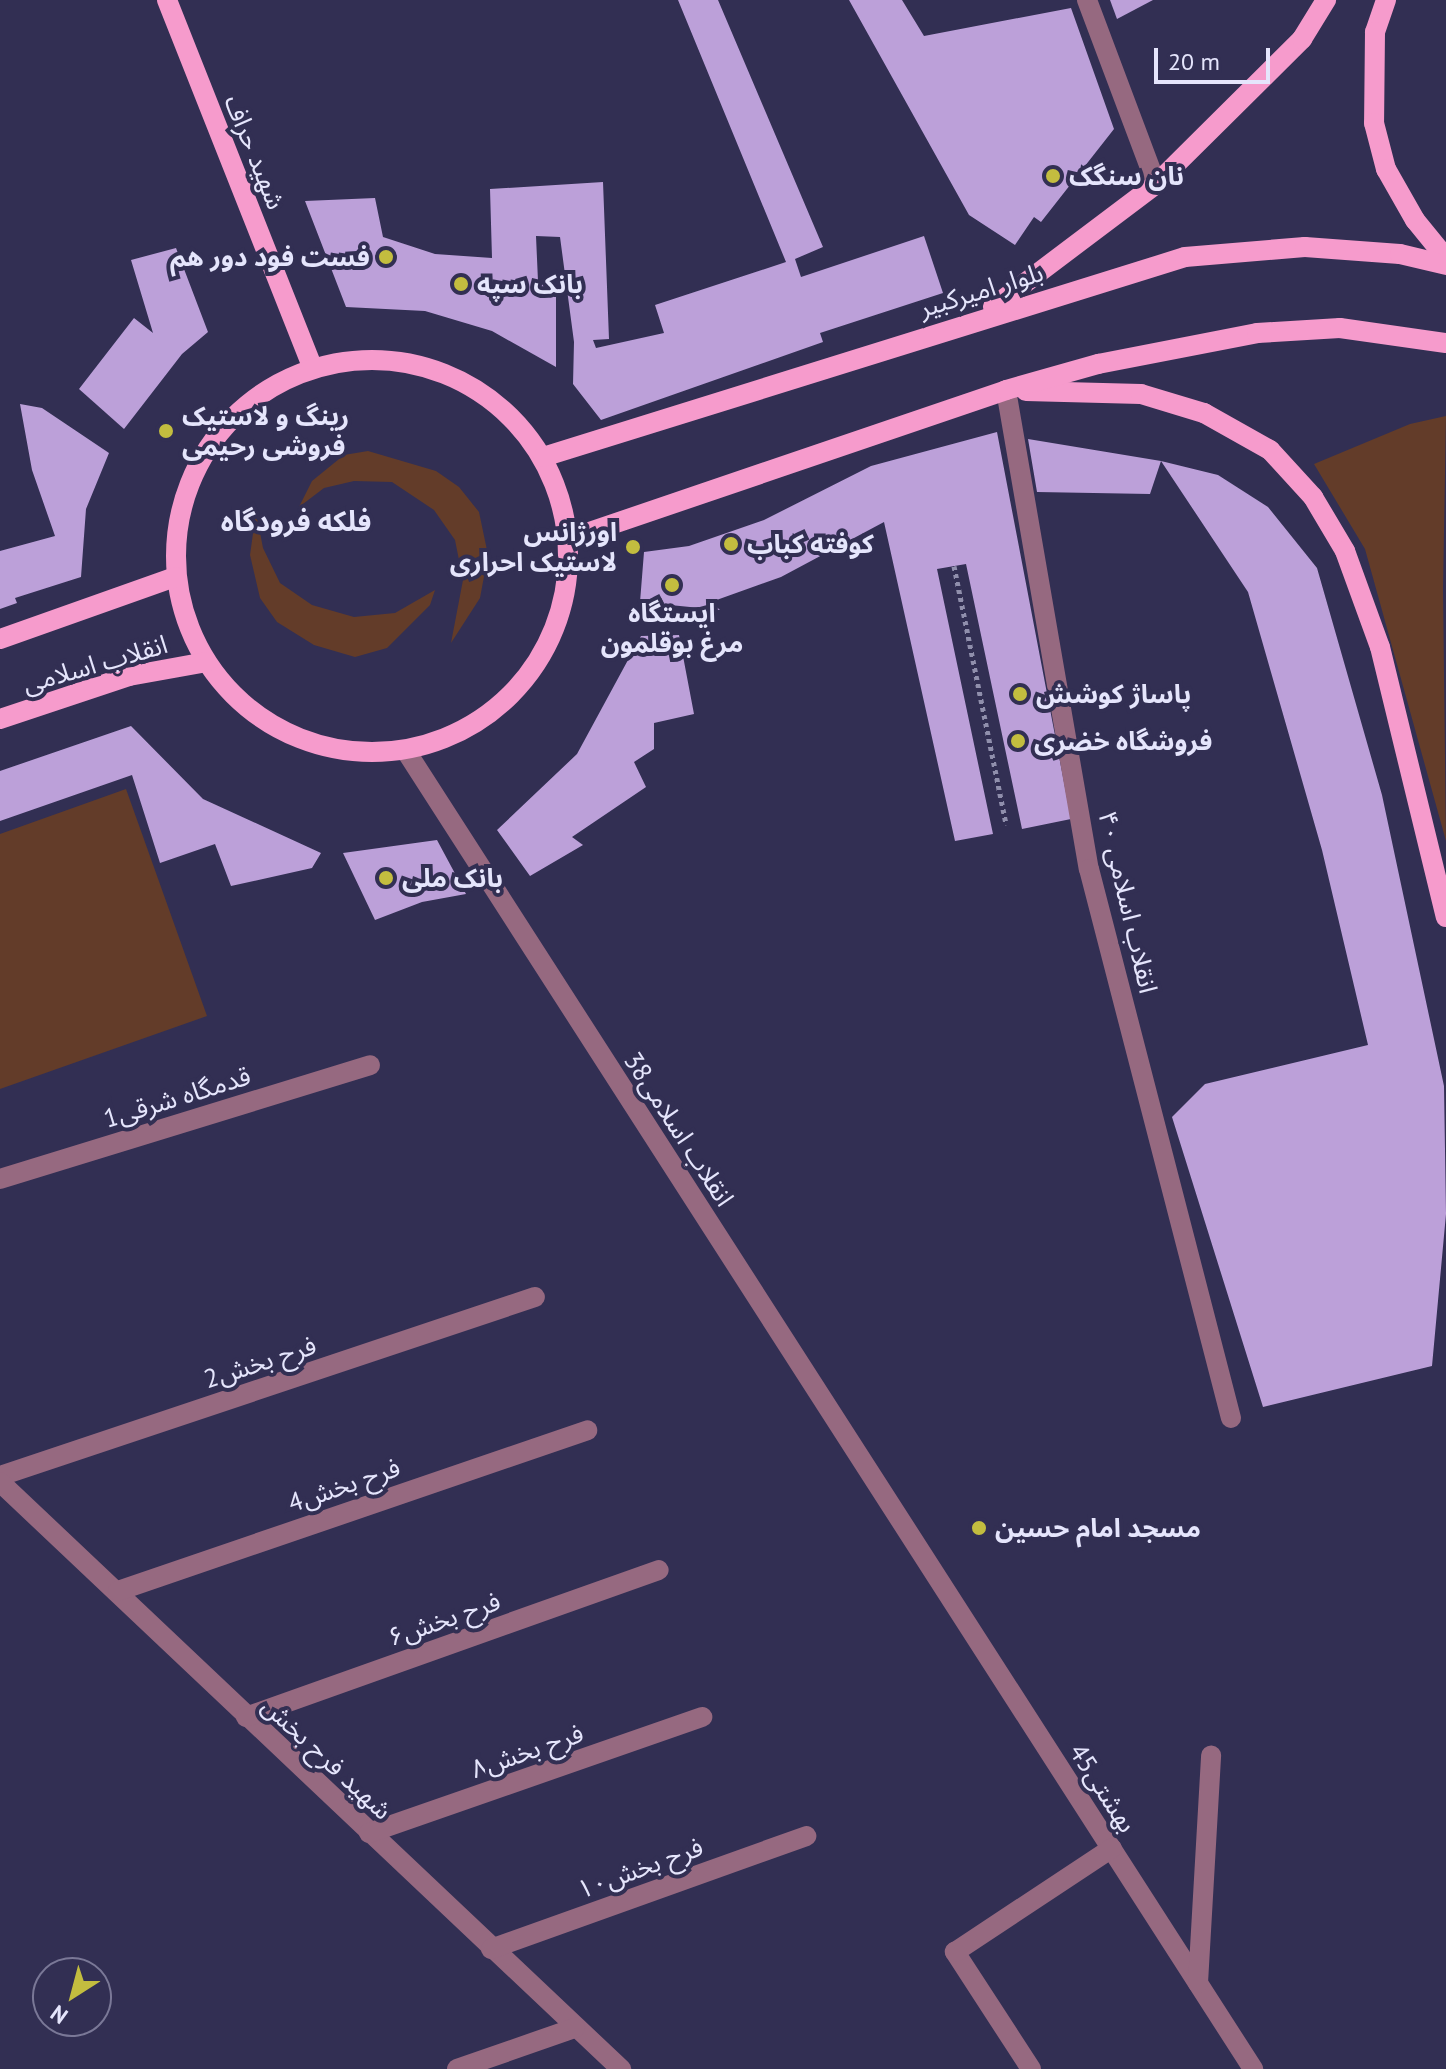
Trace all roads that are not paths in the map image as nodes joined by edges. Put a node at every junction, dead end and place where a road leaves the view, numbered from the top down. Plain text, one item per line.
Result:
1 (167, 0) edge
2 (1087, 0) edge
3 (1326, 0) edge
4 (1386, 0) edge
5 (1156, 184) junction
6 (1446, 258) edge
7 (1446, 265) edge
8 (981, 316) junction
9 (1446, 343) edge
10 (312, 367) junction
11 (1006, 390) junction
12 (543, 457) junction
13 (569, 539) junction
14 (175, 577) junction
15 (0, 639) edge
16 (206, 662) junction
17 (0, 719) edge
18 (406, 751) junction
19 (1446, 917) edge
20 (370, 1065) dead end
21 (0, 1179) edge
22 (535, 1297) dead end
23 (1231, 1418) dead end
24 (587, 1430) dead end
25 (0, 1476) edge
26 (0, 1482) edge
27 (910, 1535) joint
28 (659, 1570) dead end
29 (118, 1591) junction
30 (246, 1717) junction
31 (702, 1717) dead end
32 (1211, 1755) dead end
33 (369, 1833) junction
34 (806, 1836) dead end
35 (1112, 1848) junction
36 (491, 1949) junction
37 (1198, 1983) junction
38 (575, 2028) junction
39 (457, 2069) edge
40 (621, 2069) edge
41 (1031, 2069) edge
42 (1253, 2069) edge

1 - 10 main road, شهید حراف
2 - 5 street
3 - 5 main road
4 - 6 main road
5 - 8 main road
7 - 8 main road, بلوار امیرکبیر
8 - 12 main road, بلوار امیرکبیر
9 - 11 main road
10 - 12 main road
10 - 14 main road
11 - 13 main road
11 - 19 main road
11 - 23 street, انقلاب اسلامی ۴۰
12 - 13 main road
13 - 18 main road
14 - 15 main road, انقلاب اسلامی
14 - 16 main road
16 - 17 main road, انقلاب اسلامی
16 - 18 main road
18 - 27 street, 38انقلاب اسلامی
20 - 21 street, 1قدمگاه شرقی
22 - 25 street, 2فرح بخش
24 - 29 street, 4فرح بخش
26 - 29 street, شهید فرح بخش
27 - 35 street, بهشتی45
28 - 30 street, فرح بخش۶
29 - 30 street, شهید فرح بخش
30 - 33 street, شهید فرح بخش
31 - 33 street, فرح بخش۸
32 - 37 street
33 - 36 street, شهید فرح بخش
34 - 36 street, فرح بخش۱۰
35 - 37 street, بهشتی45
35 - 41 street
36 - 38 street, شهید فرح بخش
37 - 42 street, بهشتی45
38 - 39 street
38 - 40 street, شهید فرح بخش

